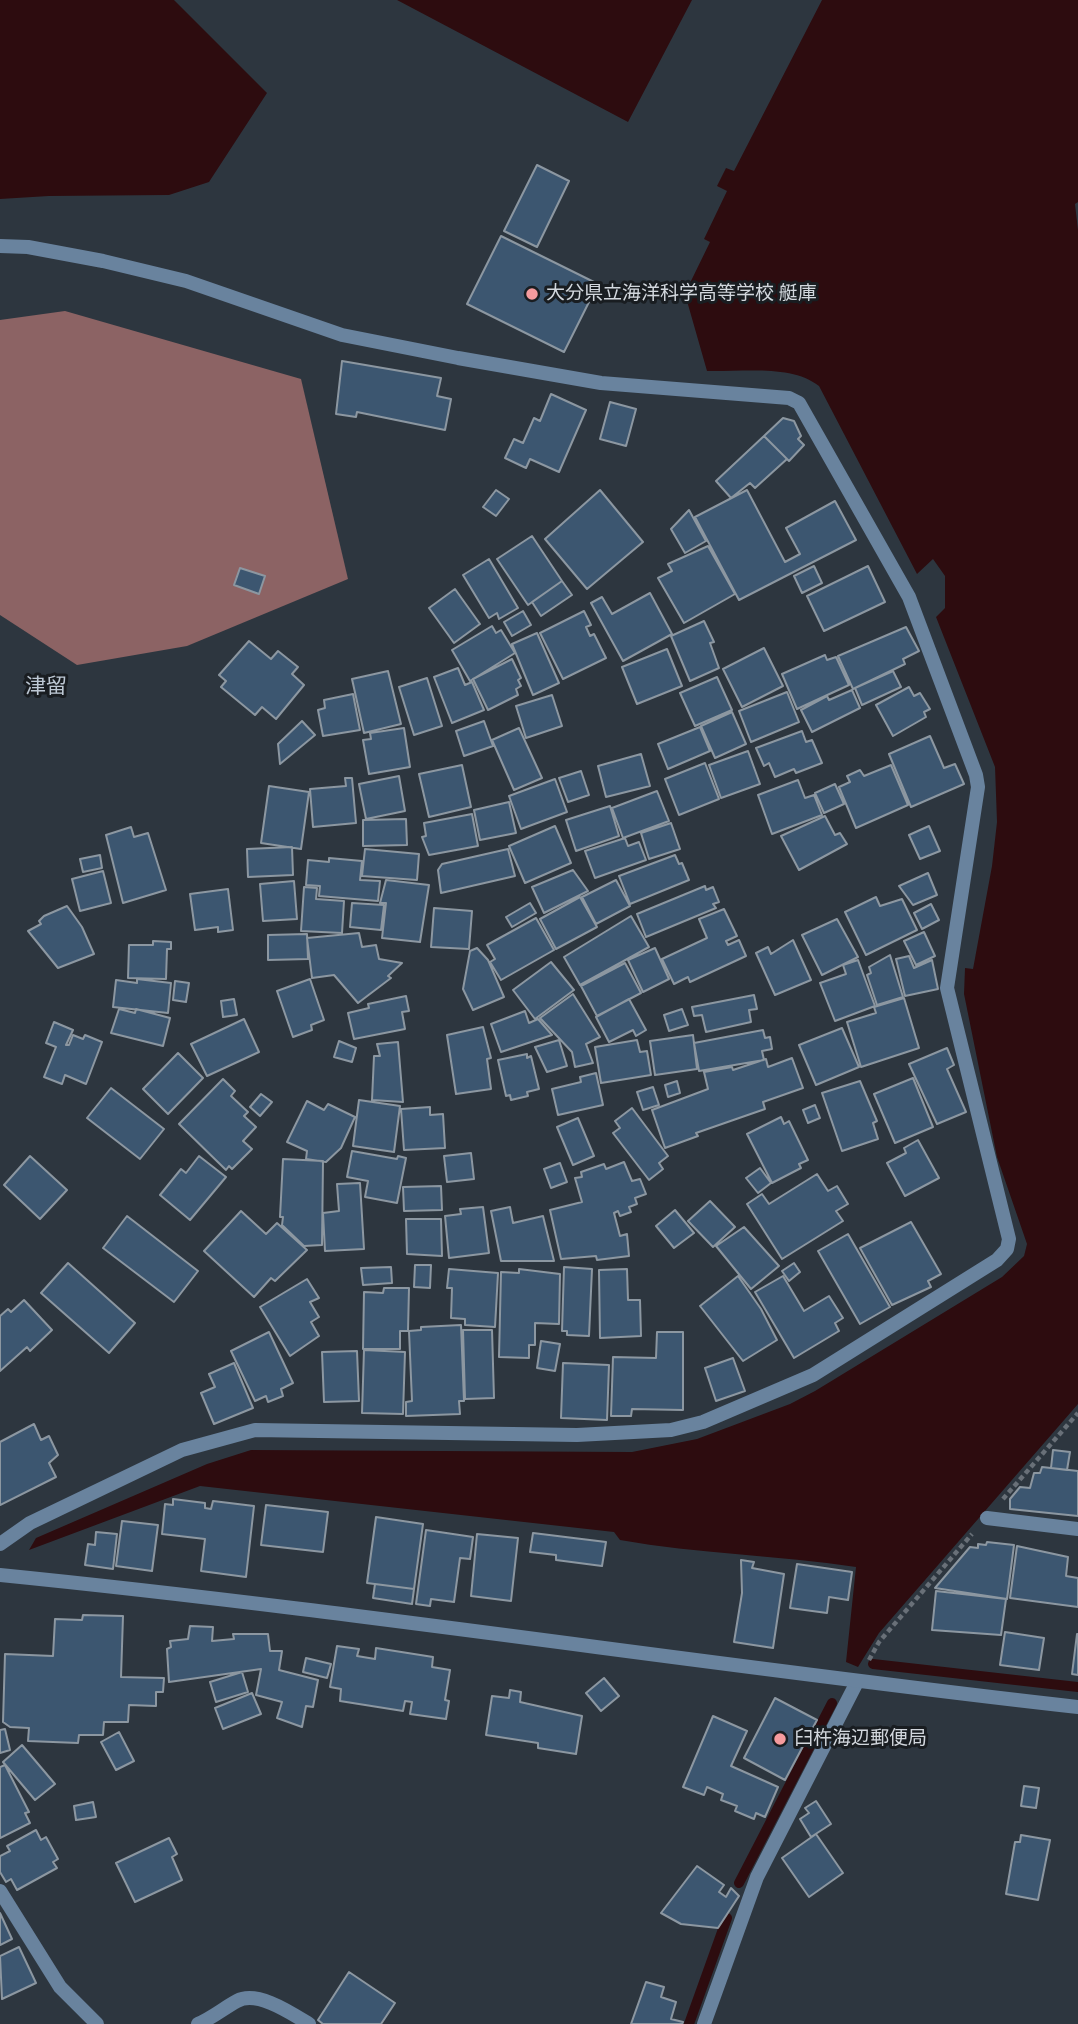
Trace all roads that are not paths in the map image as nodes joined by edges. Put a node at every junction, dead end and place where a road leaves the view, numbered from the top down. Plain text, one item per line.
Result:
1 (0, 246) edge
2 (986, 1518) road end
3 (1078, 1529) edge
4 (0, 1544) edge
5 (0, 1575) edge
6 (857, 1682) junction
7 (1078, 1707) edge
8 (0, 1891) edge
9 (97, 2024) edge
10 (198, 2024) edge
11 (309, 2024) edge
12 (704, 2024) edge

1 - 4 street
2 - 3 street
5 - 6 street
6 - 7 street
6 - 12 street
8 - 9 street
10 - 11 street

